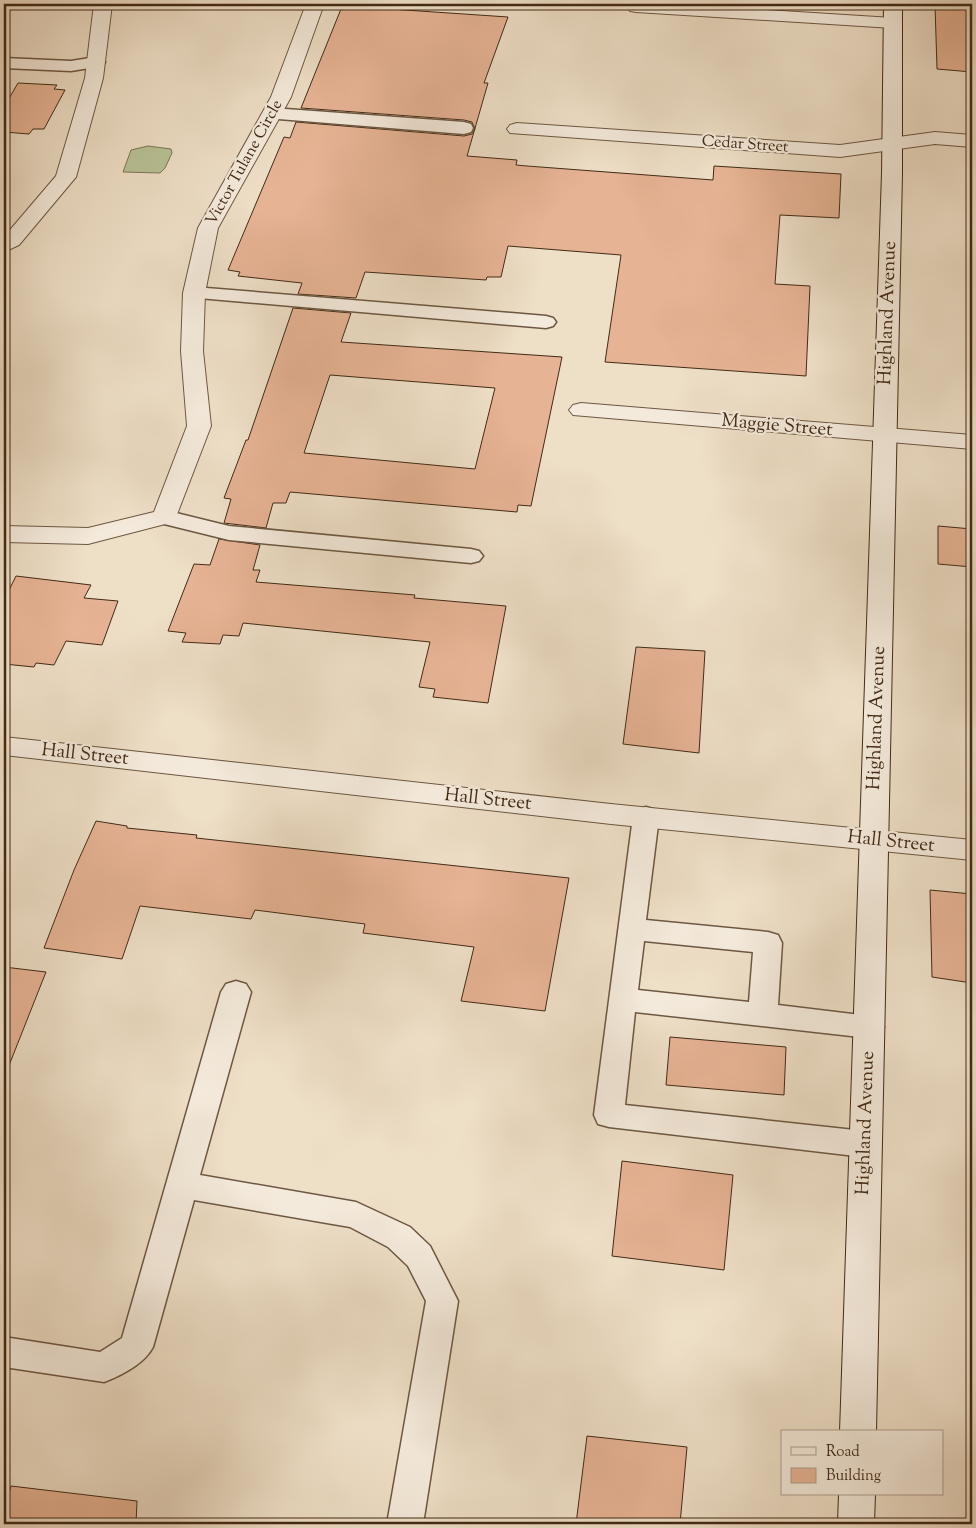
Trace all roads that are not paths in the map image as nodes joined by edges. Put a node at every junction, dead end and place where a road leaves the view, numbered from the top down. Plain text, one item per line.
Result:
1 (103, 4) edge
2 (315, 4) edge
3 (636, 7) dead end
4 (893, 13) edge
5 (96, 62) junction
6 (4, 63) edge
7 (272, 114) junction
8 (464, 128) dead end
9 (517, 129) dead end
10 (972, 141) edge
11 (891, 144) junction
12 (4, 246) edge
13 (194, 293) junction
14 (546, 322) dead end
15 (581, 410) dead end
16 (885, 435) junction
17 (972, 442) edge
18 (164, 517) junction
19 (4, 534) edge
20 (471, 556) dead end
21 (4, 746) edge
22 (646, 817) junction
23 (874, 840) junction
24 (972, 850) edge
25 (631, 929) junction
26 (236, 992) dead end
27 (622, 999) junction
28 (763, 1015) junction
29 (869, 1027) junction
30 (864, 1144) junction
31 (182, 1185) junction
32 (4, 1352) edge
33 (858, 1430) edge
34 (857, 1496) edge
35 (405, 1524) edge
36 (856, 1524) edge

1 - 5 street
2 - 7 street, Victor Tulane Circle
3 - 4 street
4 - 11 street, Highland Avenue
5 - 6 lane
5 - 12 street
7 - 8 lane
7 - 13 street, Victor Tulane Circle
9 - 11 street, Cedar Street
10 - 11 street, Cedar Street
11 - 16 street, Highland Avenue
13 - 14 lane
13 - 18 street, Victor Tulane Circle
15 - 16 street, Maggie Street
16 - 17 street, Maggie Street
16 - 23 street, Highland Avenue
18 - 19 street
18 - 20 lane
21 - 22 street, Hall Street
22 - 23 street, Hall Street
22 - 25 lane
23 - 24 street, Hall Street
23 - 29 street, Highland Avenue
25 - 27 lane
25 - 28 lane
26 - 31 lane
27 - 28 lane
27 - 30 lane
28 - 29 lane
29 - 30 street, Highland Avenue
30 - 33 street, Highland Avenue
31 - 32 lane
31 - 35 lane
34 - 36 street

